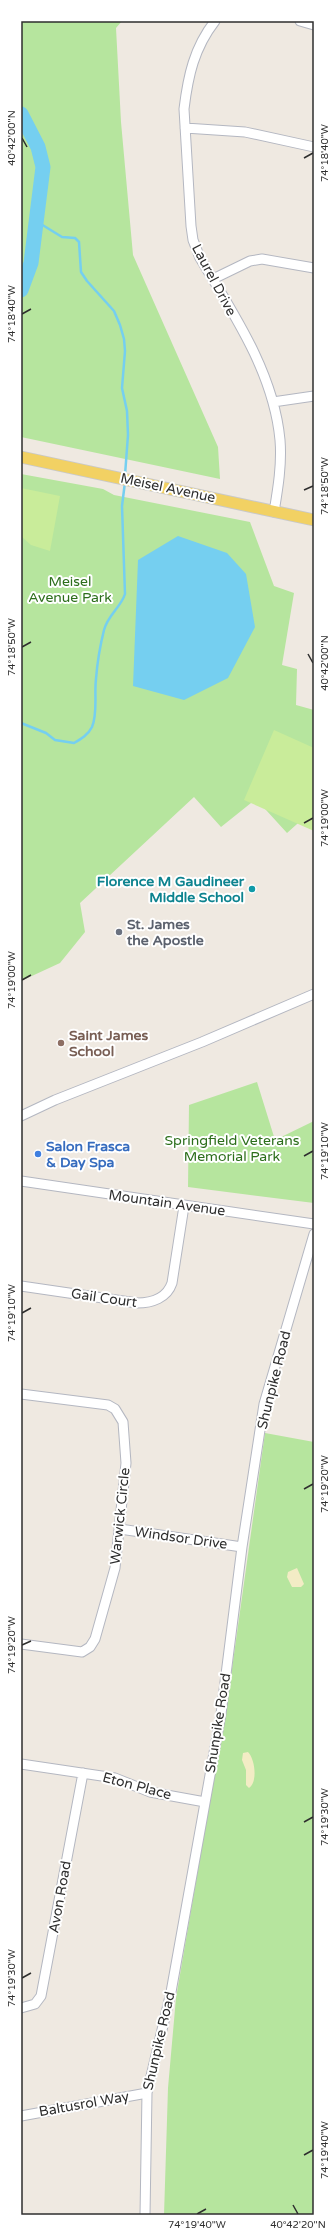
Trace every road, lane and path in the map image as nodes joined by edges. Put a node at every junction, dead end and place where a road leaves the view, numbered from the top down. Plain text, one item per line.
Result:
1 (214, 21) edge
2 (300, 21) edge
3 (314, 25) edge
4 (185, 128) junction
5 (314, 147) edge
6 (314, 268) edge
7 (213, 279) junction
8 (314, 396) edge
9 (273, 402) junction
10 (21, 457) edge
11 (274, 512) junction
12 (314, 520) edge
13 (314, 994) edge
14 (21, 1116) edge
15 (21, 1181) edge
16 (184, 1206) junction
17 (314, 1224) edge
18 (314, 1234) edge
19 (21, 1286) edge
20 (21, 1394) edge
21 (120, 1529) junction
22 (242, 1547) junction
23 (21, 1644) edge
24 (21, 1764) edge
25 (82, 1773) junction
26 (205, 1802) junction
27 (21, 2008) edge
28 (147, 2093) junction
29 (21, 2116) edge
30 (145, 2215) edge

1 - 4 street, Laurel Drive
2 - 3 street
4 - 5 street
4 - 7 street, Laurel Drive
6 - 7 street
7 - 9 street, Laurel Drive
8 - 9 street
9 - 11 street, Laurel Drive
10 - 11 main road, Meisel Avenue
11 - 12 main road, Meisel Avenue
13 - 14 street
15 - 16 street, Mountain Avenue
16 - 17 street, Mountain Avenue
16 - 19 street, Gail Court
18 - 22 street, Shunpike Road
20 - 21 street, Warwick Circle
21 - 22 street, Windsor Drive
21 - 23 street, Warwick Circle
22 - 26 street, Shunpike Road
24 - 25 street, Eton Place
25 - 26 street, Eton Place
25 - 27 street, Avon Road
26 - 28 street, Shunpike Road
28 - 29 street, Baltusrol Way
28 - 30 street, Shunpike Road

